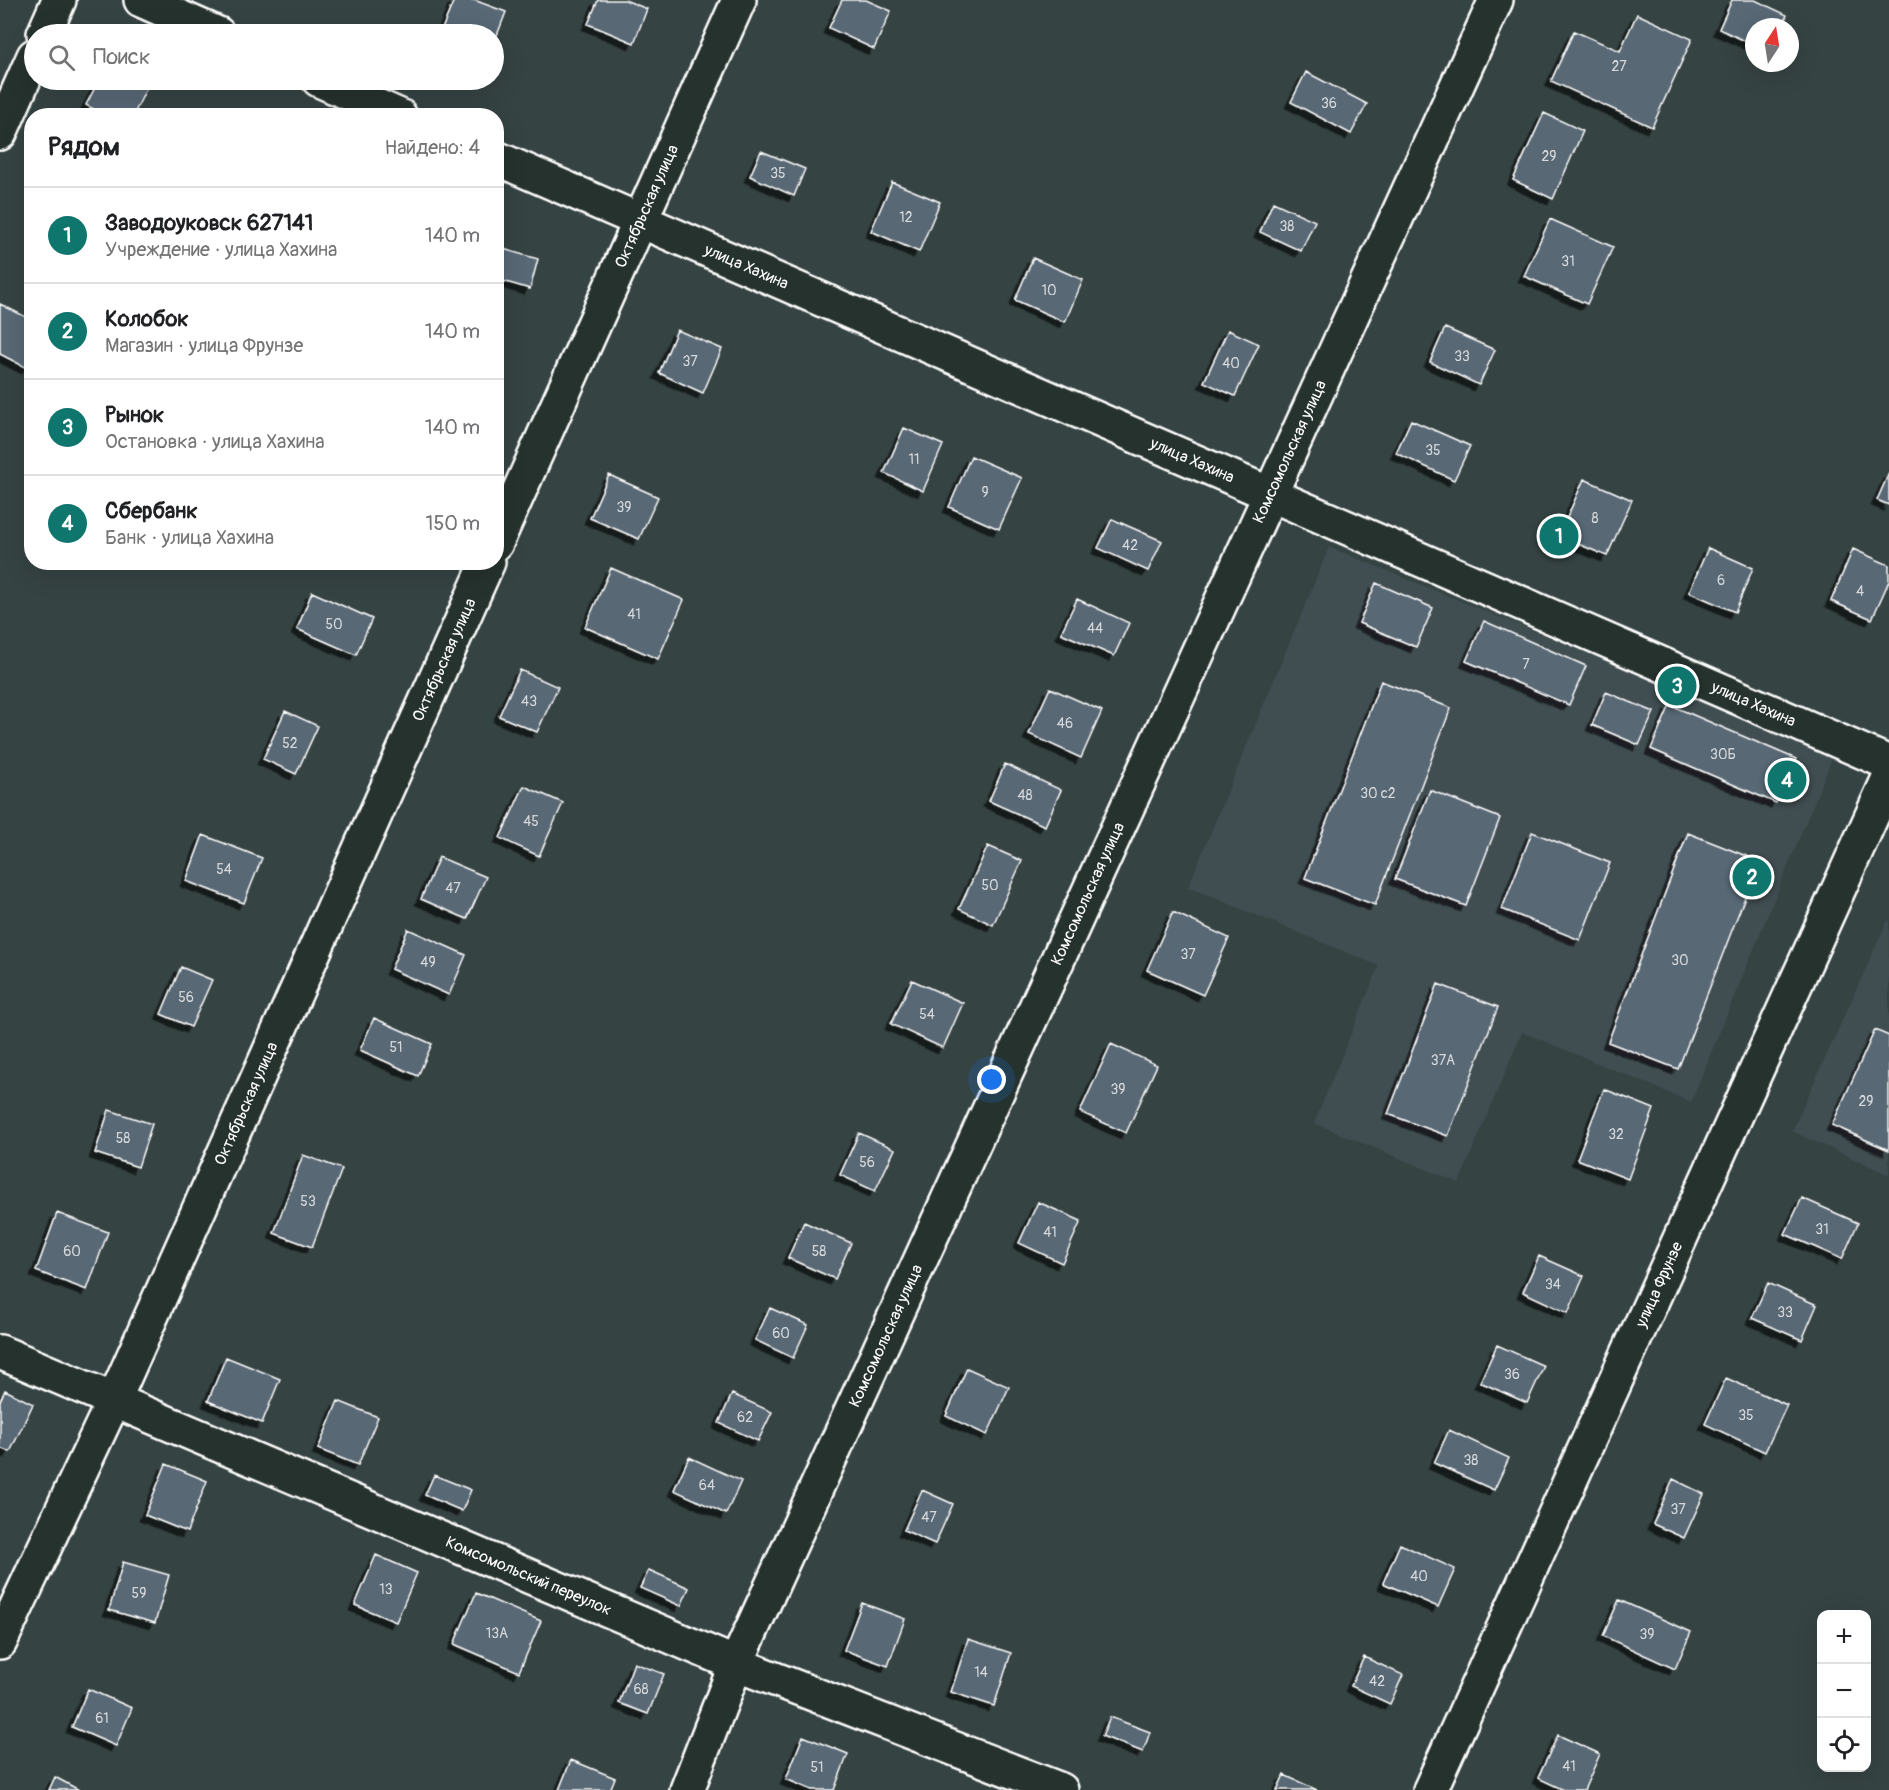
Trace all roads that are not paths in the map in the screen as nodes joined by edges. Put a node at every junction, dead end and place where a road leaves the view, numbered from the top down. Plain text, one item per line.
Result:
1 (59, 0) edge
2 (141, 0) edge
3 (739, 0) edge
4 (1496, 0) edge
5 (48, 24) edge
6 (195, 24) edge
7 (24, 79) edge
8 (342, 90) edge
9 (382, 108) edge
10 (0, 133) edge
11 (504, 162) edge
12 (639, 222) junction
13 (1270, 494) junction
14 (504, 525) edge
15 (484, 570) edge
16 (1889, 763) edge
17 (1889, 778) edge
18 (0, 1352) edge
19 (114, 1400) junction
20 (0, 1642) edge
21 (736, 1664) junction
22 (687, 1790) edge
23 (1061, 1790) edge
24 (1430, 1790) edge

1 - 5 street
2 - 6 street
3 - 12 street, Октябрьская улица
4 - 13 street, Комсомольская улица
7 - 10 street
8 - 9 street
11 - 12 street, улица Хахина
12 - 13 street, улица Хахина
12 - 14 street, Октябрьская улица
13 - 16 street, улица Хахина
13 - 21 street, Комсомольская улица
15 - 19 street, Октябрьская улица
17 - 24 street, улица Фрунзе
18 - 19 street, Комсомольский переулок
19 - 20 street, Октябрьская улица
19 - 21 street, Комсомольский переулок
21 - 22 street, Комсомольская улица
21 - 23 street, Комсомольский переулок

